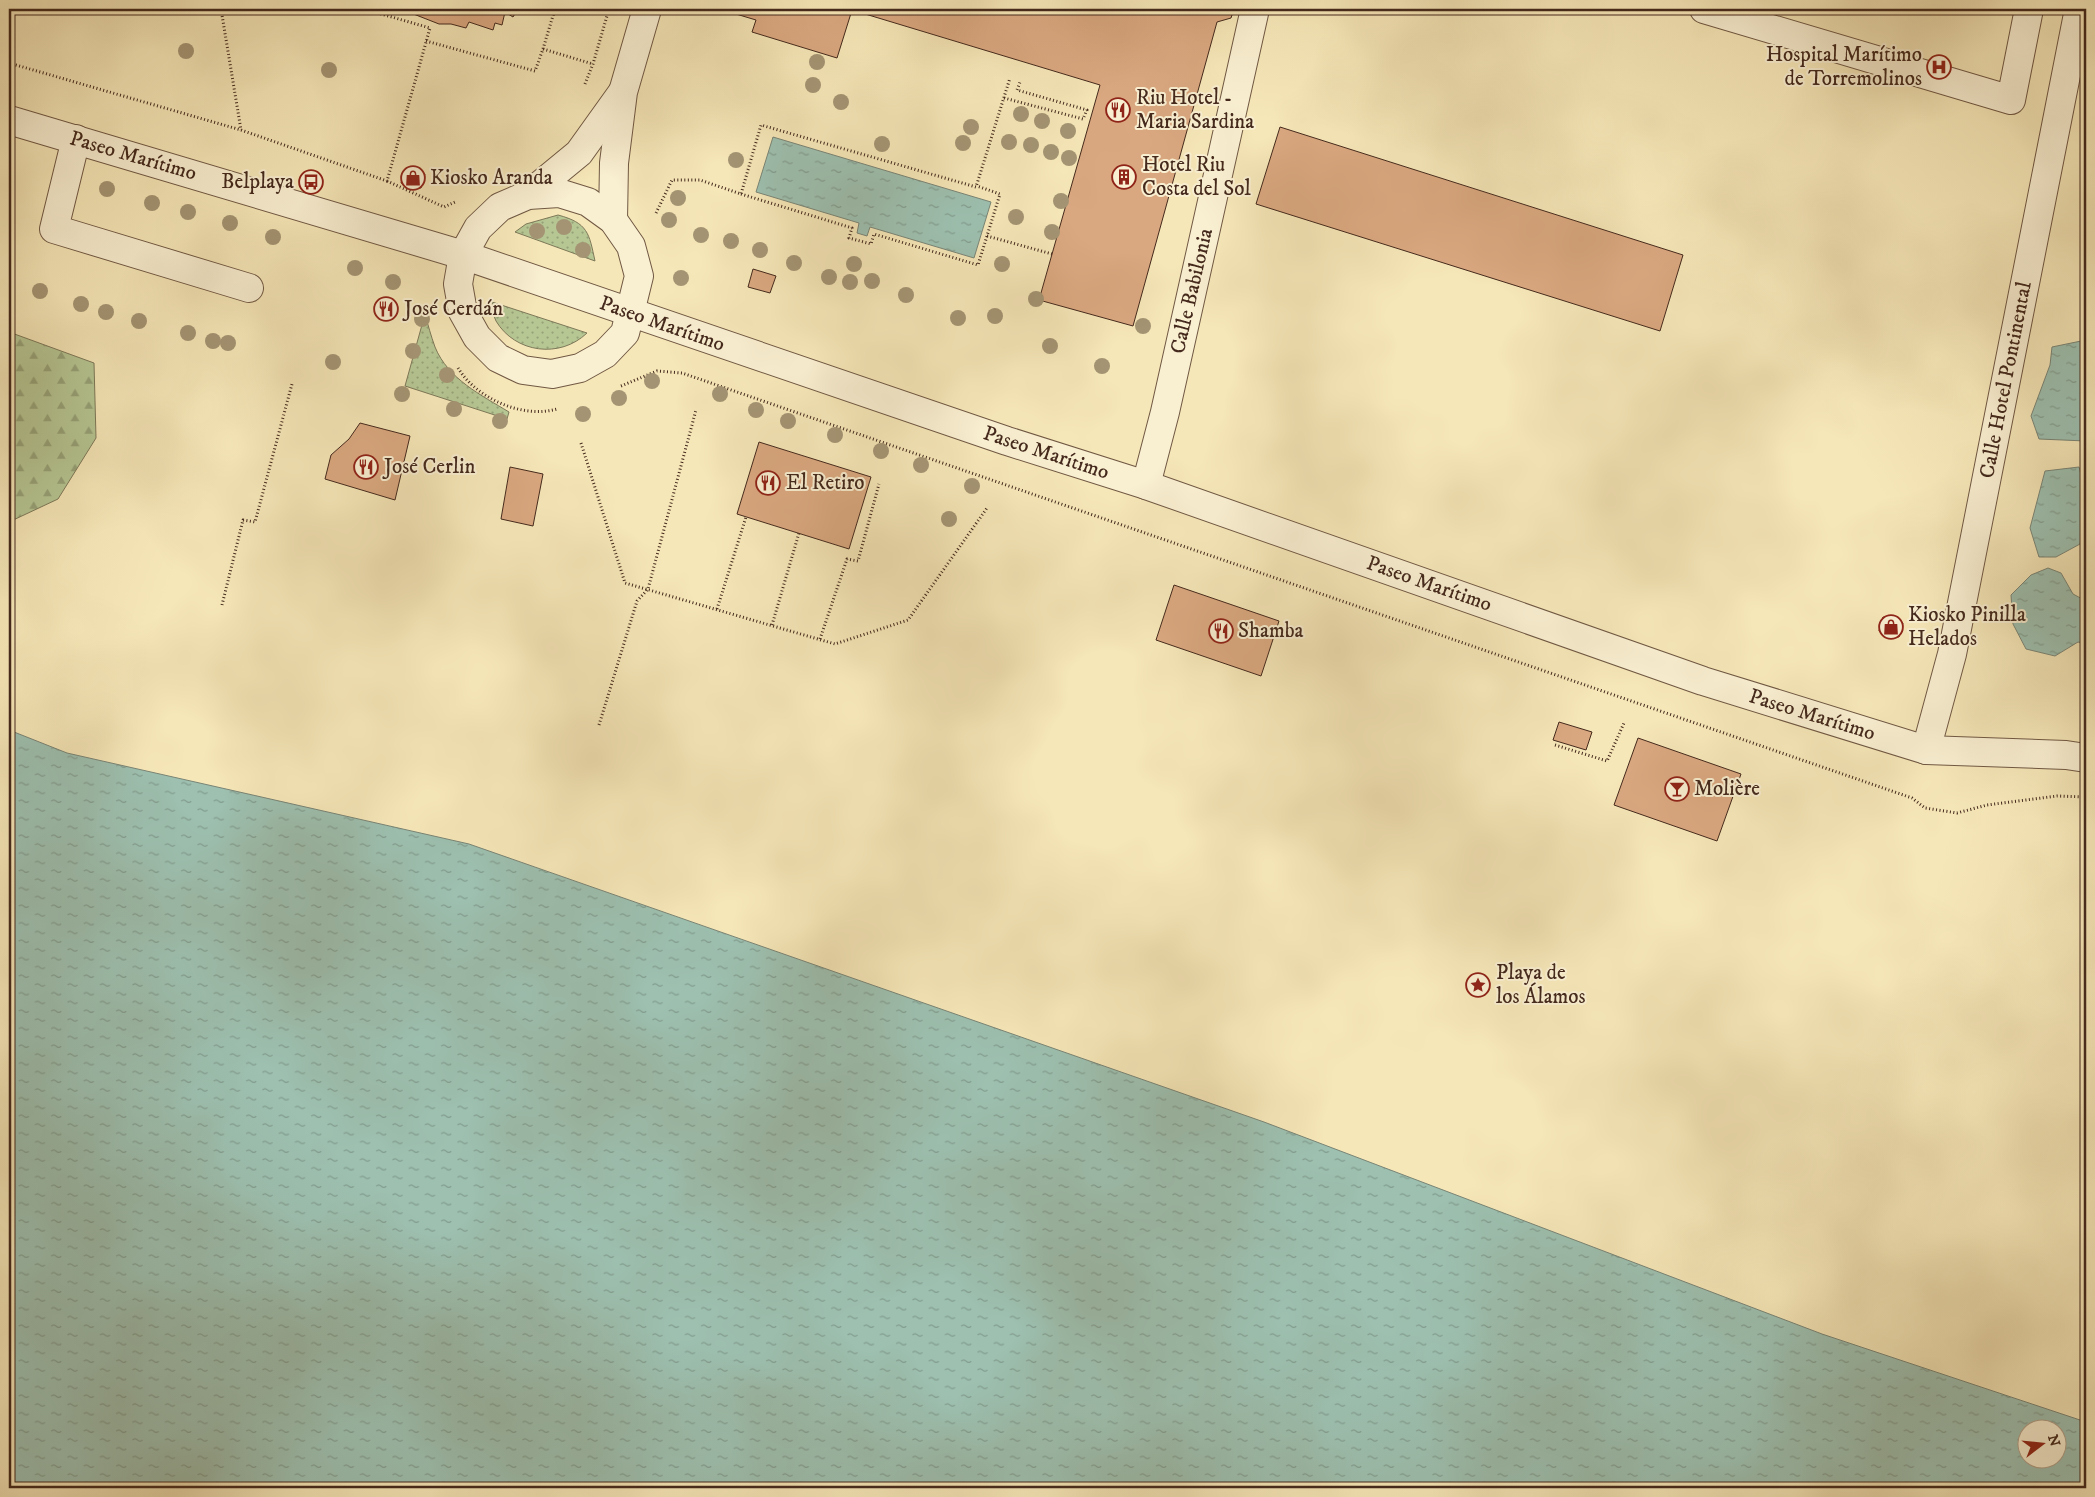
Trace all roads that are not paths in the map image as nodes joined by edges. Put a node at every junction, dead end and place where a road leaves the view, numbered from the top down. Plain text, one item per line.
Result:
1 (648, 9) edge
2 (1255, 9) edge
3 (1704, 9) edge
4 (2029, 9) edge
5 (2079, 9) edge
6 (623, 92) junction
7 (9, 120) edge
8 (76, 139) junction
9 (528, 195) junction
10 (613, 220) junction
11 (463, 255) junction
12 (249, 288) dead end
13 (628, 312) junction
14 (1146, 485) junction
15 (1926, 750) junction
16 (2086, 758) edge

1 - 6 street
2 - 14 street, Calle Babilonia
3 - 4 street
5 - 15 street, Calle Hotel Pontinental
6 - 9 street
6 - 10 street
7 - 8 street, Paseo Marítimo
8 - 11 street, Paseo Marítimo
8 - 12 street
9 - 10 street
9 - 11 street
10 - 13 street
11 - 13 street, Paseo Marítimo
11 - 13 street
13 - 14 street, Paseo Marítimo
14 - 15 street, Paseo Marítimo
15 - 16 street, Paseo Marítimo

